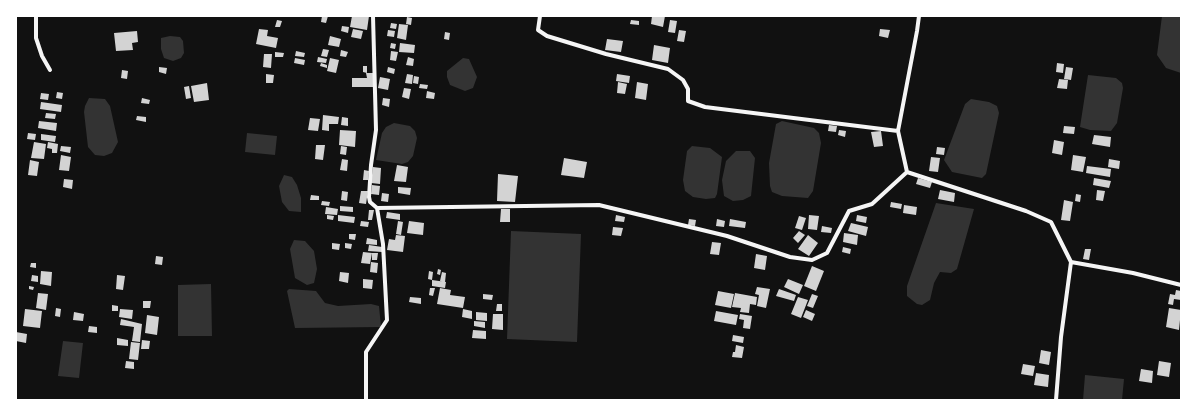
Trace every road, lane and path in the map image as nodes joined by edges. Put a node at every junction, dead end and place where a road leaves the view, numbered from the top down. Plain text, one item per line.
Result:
1 (36, 16) edge
2 (373, 16) edge
3 (540, 16) edge
4 (919, 16) edge
5 (50, 70) dead end
6 (898, 131) junction
7 (907, 172) junction
8 (377, 208) junction
9 (1071, 262) junction
10 (1181, 285) edge
11 (366, 400) edge
12 (1056, 400) edge

1 - 5 street
2 - 8 street
3 - 6 street
4 - 6 street
6 - 7 street
7 - 8 street
7 - 9 street
8 - 11 street
9 - 10 street
9 - 12 street

